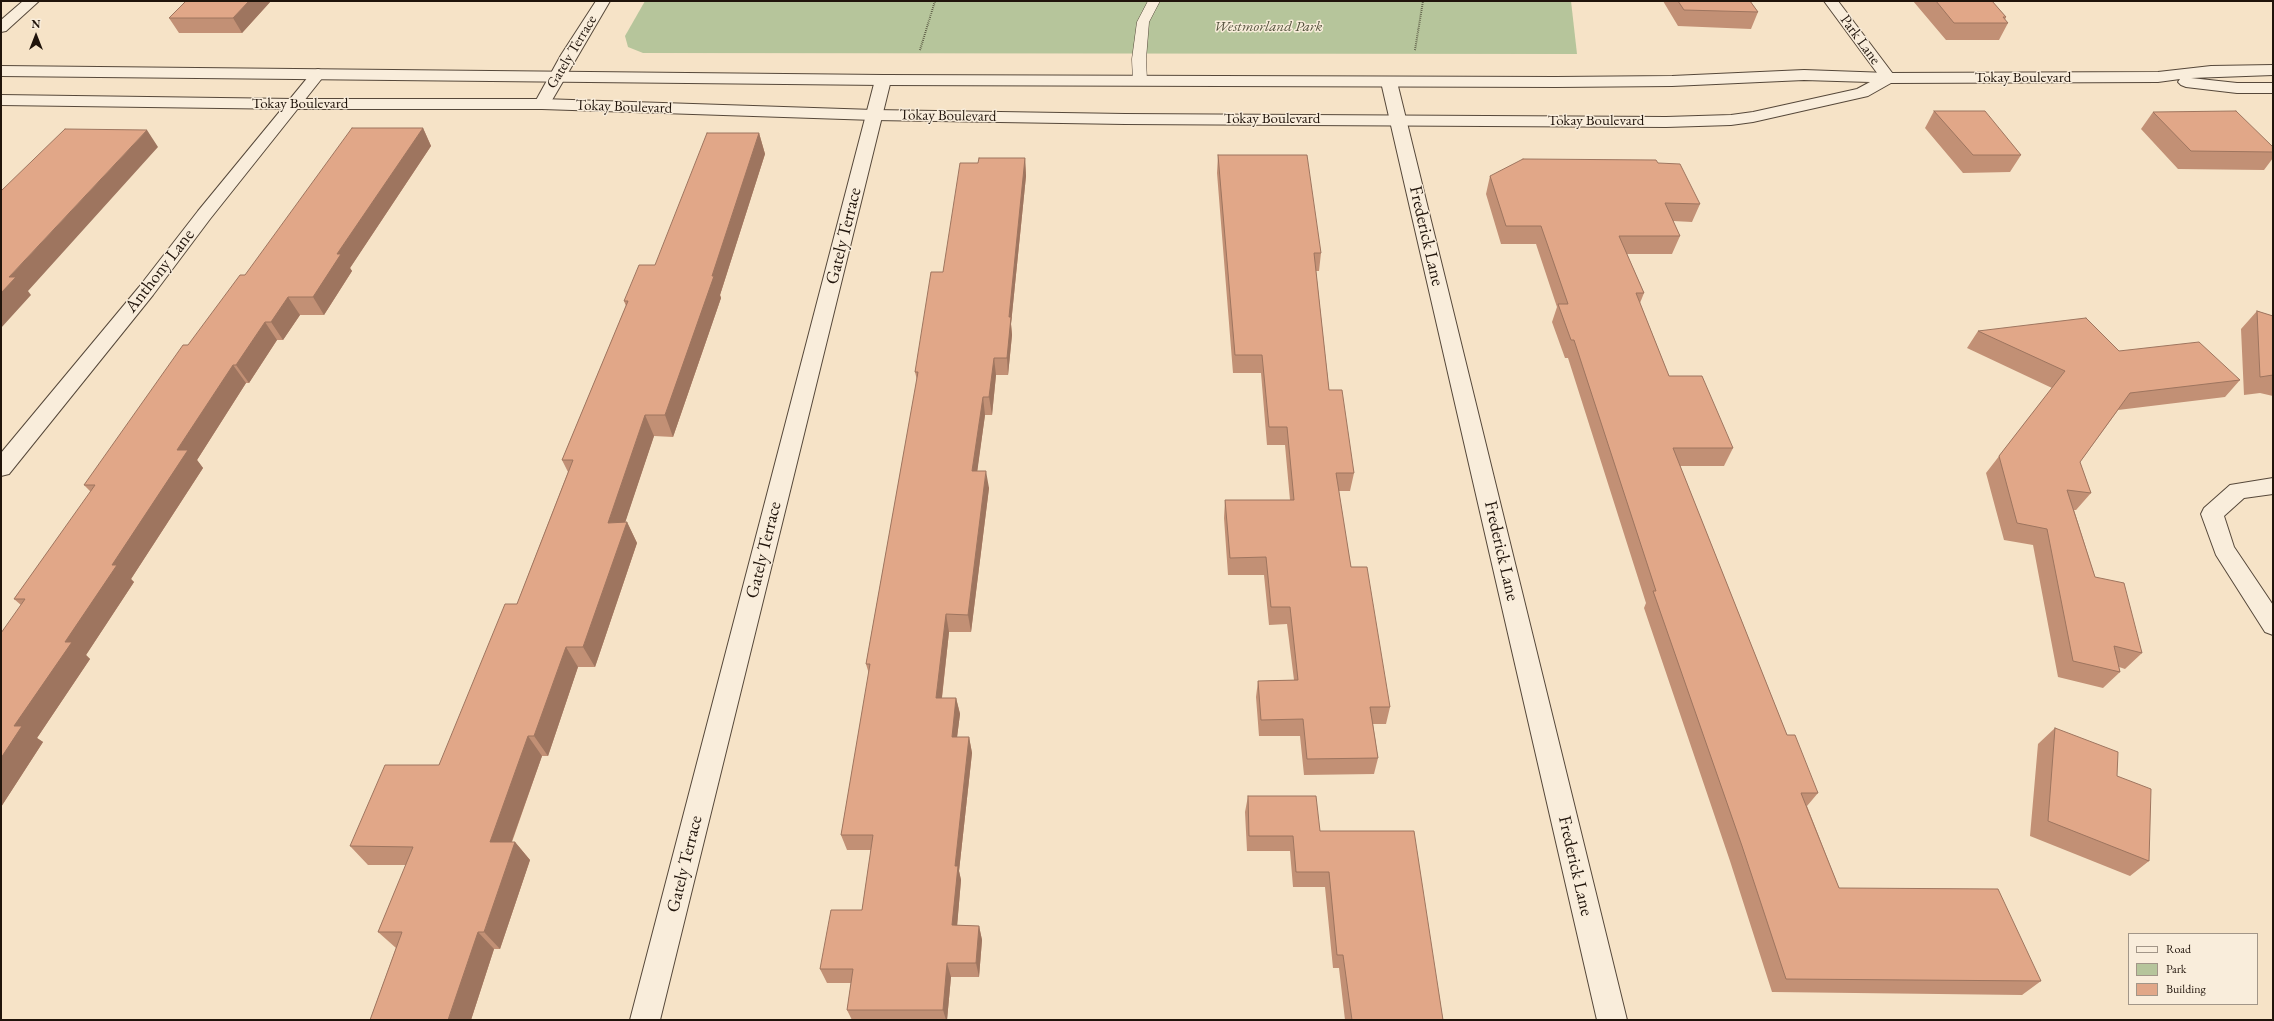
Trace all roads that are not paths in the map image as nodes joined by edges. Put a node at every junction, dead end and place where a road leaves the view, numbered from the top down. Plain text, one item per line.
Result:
1 (32, 1) edge
2 (603, 1) edge
3 (1154, 1) edge
4 (1831, 1) edge
5 (1, 28) edge
6 (2273, 70) edge
7 (1, 71) edge
8 (318, 74) junction
9 (558, 77) junction
10 (2158, 77) junction
11 (1888, 78) junction
12 (883, 80) junction
13 (1140, 80) junction
14 (1390, 82) junction
15 (2273, 88) edge
16 (1, 100) edge
17 (294, 104) junction
18 (542, 104) junction
19 (874, 115) junction
20 (1398, 119) junction
21 (1, 468) edge
22 (2273, 486) edge
23 (2273, 625) edge
24 (646, 1020) edge
25 (1612, 1020) edge

1 - 5 street
2 - 9 street, Gately Terrace
3 - 13 lane
4 - 11 street, Park Lane
6 - 10 street, Tokay Boulevard
7 - 8 street, Tokay Boulevard
8 - 9 street, Tokay Boulevard
8 - 17 street, Anthony Lane
9 - 12 street, Tokay Boulevard
9 - 18 street, Gately Terrace
10 - 11 street, Tokay Boulevard
10 - 15 street, Tokay Boulevard
11 - 14 street, Tokay Boulevard
11 - 20 street, Tokay Boulevard
12 - 13 street, Tokay Boulevard
12 - 19 street, Gately Terrace
13 - 14 street, Tokay Boulevard
14 - 20 street, Frederick Lane
16 - 17 street, Tokay Boulevard
17 - 18 street, Tokay Boulevard
17 - 21 street, Anthony Lane
18 - 19 street, Tokay Boulevard
19 - 20 street, Tokay Boulevard
19 - 24 street, Gately Terrace
20 - 25 street, Frederick Lane
22 - 23 street

